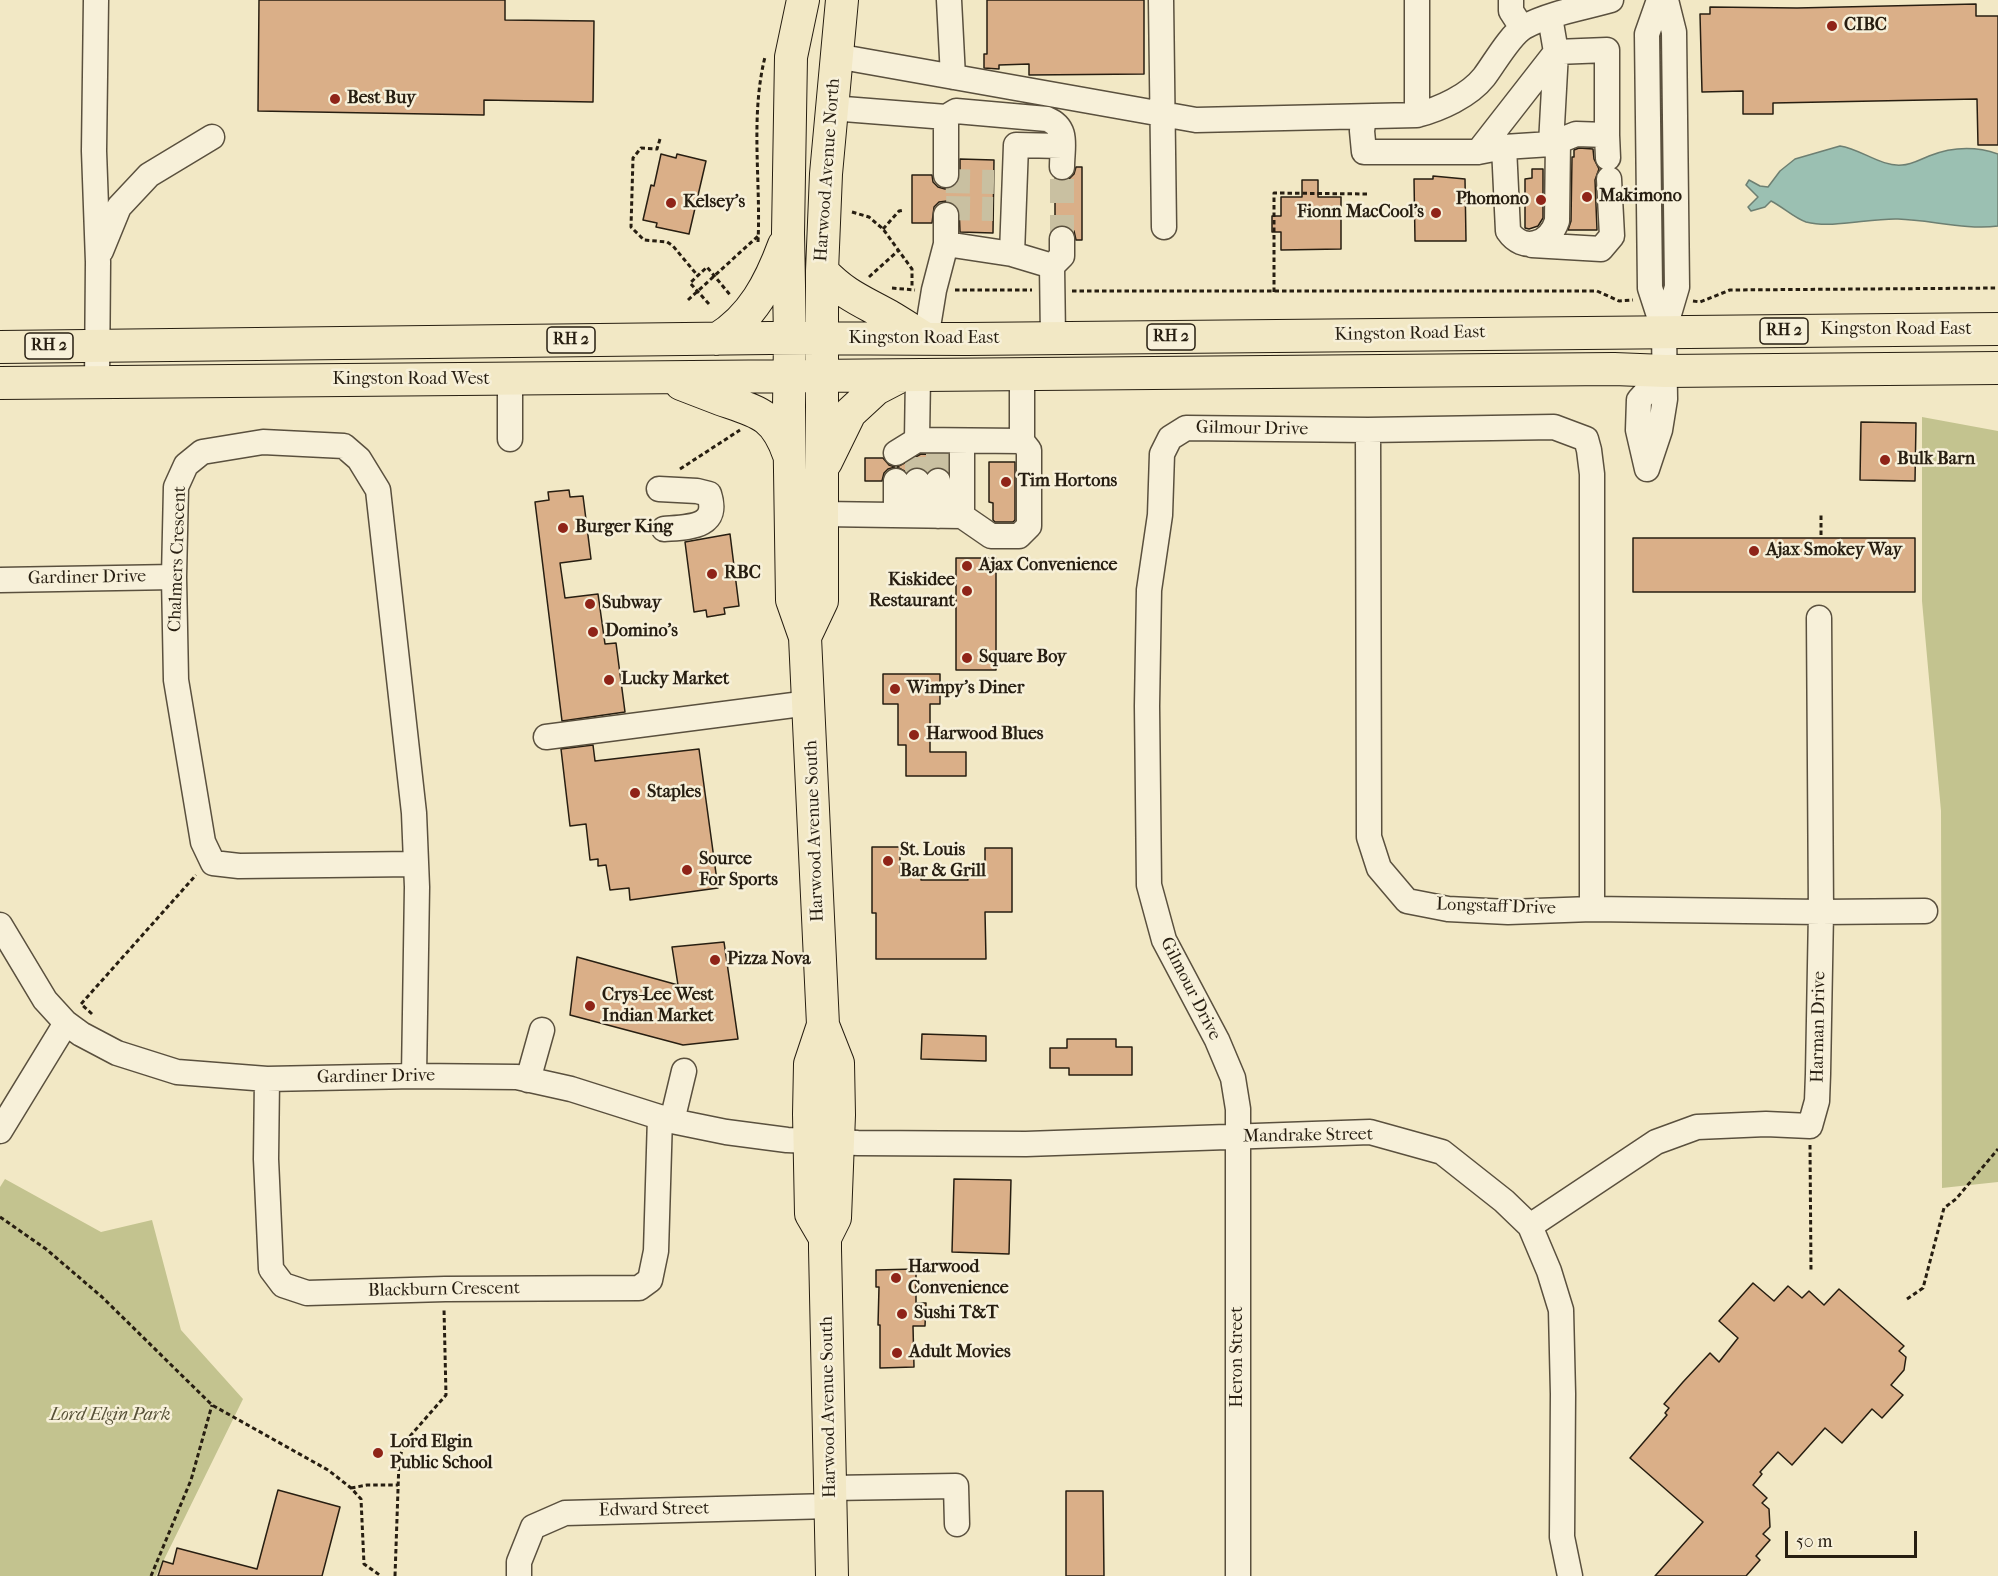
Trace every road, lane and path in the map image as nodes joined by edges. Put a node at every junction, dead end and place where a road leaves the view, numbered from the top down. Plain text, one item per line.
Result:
1 (96, 0) edge
2 (803, 0) edge
3 (842, 0) edge
4 (949, 0) edge
5 (1161, 0) edge
6 (1417, 0) edge
7 (1511, 0) edge
8 (1611, 0) edge
9 (1659, 0) edge
10 (1666, 0) edge
11 (1550, 17) junction
12 (1522, 28) junction
13 (768, 48) dead end
14 (1556, 52) junction
15 (836, 56) junction
16 (953, 77) junction
17 (831, 108) junction
18 (1162, 113) junction
19 (1417, 116) junction
20 (946, 117) junction
21 (1364, 117) junction
22 (212, 137) dead end
23 (660, 139) dead end
24 (1554, 142) junction
25 (1504, 147) junction
26 (1478, 152) junction
27 (1608, 157) junction
28 (946, 175) dead end
29 (1367, 194) dead end
30 (904, 210) dead end
31 (852, 212) dead end
32 (946, 215) dead end
33 (1164, 227) dead end
34 (883, 229) junction
35 (773, 234) junction
36 (1062, 239) tunnel mouth
37 (946, 244) junction
38 (1527, 244) junction
39 (899, 250) junction
40 (1012, 254) junction
41 (98, 259) junction
42 (1052, 266) junction
43 (822, 271) junction
44 (698, 276) junction
45 (714, 276) junction
46 (864, 282) dead end
47 (885, 288) dead end
48 (1998, 288) edge
49 (923, 290) junction
50 (1052, 290) junction
51 (697, 292) junction
52 (1274, 292) junction
53 (688, 300) dead end
54 (912, 300) dead end
55 (1664, 300) junction
56 (726, 301) dead end
57 (709, 304) dead end
58 (1998, 329) edge
59 (1664, 331) junction
60 (790, 338) junction
61 (1053, 338) junction
62 (717, 339) junction
63 (926, 339) junction
64 (822, 340) junction
65 (99, 346) junction
66 (0, 347) edge
67 (1998, 368) edge
68 (1665, 371) junction
69 (1022, 374) junction
70 (790, 376) junction
71 (823, 376) junction
72 (909, 376) junction
73 (663, 378) junction
74 (510, 379) junction
75 (97, 382) junction
76 (0, 383) edge
77 (742, 429) dead end
78 (1368, 430) junction
79 (510, 439) dead end
80 (962, 441) junction
81 (1023, 441) junction
82 (790, 457) junction
83 (822, 468) junction
84 (678, 471) dead end
85 (658, 489) dead end
86 (1821, 513) dead end
87 (823, 514) junction
88 (917, 516) junction
89 (962, 516) junction
90 (664, 529) dead end
91 (1821, 535) dead end
92 (174, 577) junction
93 (0, 580) edge
94 (1820, 618) dead end
95 (805, 637) junction
96 (809, 703) junction
97 (546, 737) dead end
98 (416, 864) junction
99 (196, 875) dead end
100 (1592, 909) junction
101 (1925, 911) dead end
102 (1821, 912) junction
103 (0, 925) edge
104 (93, 1016) dead end
105 (66, 1023) junction
106 (542, 1030) dead end
107 (684, 1071) dead end
108 (414, 1076) junction
109 (267, 1079) junction
110 (528, 1080) junction
111 (666, 1119) junction
112 (1809, 1126) junction
113 (0, 1131) edge
114 (1237, 1137) junction
115 (823, 1141) junction
116 (1998, 1149) edge
117 (0, 1217) edge
118 (1530, 1226) junction
119 (1810, 1272) dead end
120 (445, 1289) junction
121 (1906, 1299) dead end
122 (212, 1405) junction
123 (398, 1485) junction
124 (351, 1488) junction
125 (831, 1497) junction
126 (957, 1524) dead end
127 (151, 1576) edge
128 (381, 1576) edge
129 (395, 1576) edge
130 (519, 1576) edge
131 (832, 1576) edge
132 (1238, 1576) edge
133 (1570, 1576) edge

1 - 41 street
2 - 35 main road, Harwood Avenue North
3 - 15 main road, Harwood Avenue North
4 - 16 street
5 - 18 street
6 - 19 street
7 - 12 street
8 - 11 street
9 - 55 street
10 - 55 street
11 - 12 street
11 - 14 street
12 - 19 street
13 - 35 path
14 - 24 street
14 - 26 street
14 - 27 street
15 - 16 street
15 - 17 main road, Harwood Avenue North
16 - 18 street
17 - 20 street
17 - 43 main road, Harwood Avenue North
18 - 21 street
18 - 33 street
19 - 21 street
20 - 28 street
20 - 40 street
21 - 26 street
22 - 41 street
23 - 44 path
24 - 25 street
24 - 27 street
24 - 38 street
25 - 26 street
25 - 38 street
27 - 38 street
29 - 52 path
30 - 34 path
31 - 34 path
32 - 37 street
34 - 39 path
35 - 45 path
35 - 60 main road, Harwood Avenue North
35 - 62 main road
36 - 42 street
37 - 40 street
37 - 49 street
39 - 46 path
39 - 49 path
40 - 42 street
41 - 65 street
42 - 50 street
43 - 63 main road
43 - 64 main road, Harwood Avenue North
44 - 45 path
44 - 51 path
45 - 51 path
45 - 56 path
47 - 49 path
48 - 55 path
49 - 50 path
49 - 54 path
49 - 63 street
50 - 52 path
50 - 61 street
51 - 53 path
51 - 57 path
52 - 55 path
55 - 59 street
58 - 59 main road, Kingston Road East / RH 2
59 - 61 main road, Kingston Road East / RH 2
59 - 68 street
60 - 62 main road, Kingston Road West / RH 2
60 - 64 main road, Kingston Road West / RH 2
60 - 70 main road, Harwood Avenue South
61 - 63 main road, Kingston Road East / RH 2
62 - 65 main road, Kingston Road West / RH 2
63 - 64 main road, Kingston Road East / RH 2
64 - 71 main road, Harwood Avenue North
65 - 66 main road, Kingston Road West / RH 2
65 - 75 street
67 - 68 main road, Kingston Road East / RH 2
68 - 69 main road, Kingston Road East / RH 2
69 - 72 main road, Kingston Road East / RH 2
69 - 81 street
70 - 71 main road, Kingston Road West / RH 2
70 - 73 main road, Kingston Road West / RH 2
70 - 82 main road, Harwood Avenue South
71 - 72 main road, Kingston Road East / RH 2
71 - 83 main road, Harwood Avenue South
72 - 80 street
72 - 83 main road
73 - 74 main road, Kingston Road West / RH 2
73 - 82 main road
74 - 75 main road, Kingston Road West / RH 2
74 - 79 street
75 - 76 main road, Kingston Road West / RH 2
77 - 84 path
78 - 100 street, Longstaff Drive
78 - 100 street, Gilmour Drive
78 - 114 street, Gilmour Drive
80 - 81 street
80 - 89 street
81 - 89 street
82 - 95 main road, Harwood Avenue South
83 - 87 main road, Harwood Avenue South
85 - 90 street
86 - 91 path
87 - 88 street
87 - 95 main road, Harwood Avenue South
88 - 88 street
88 - 89 street
92 - 93 street, Gardiner Drive
92 - 98 street, Chalmers Crescent
92 - 98 street, Chalmers Crescent
94 - 102 street, Harman Drive
95 - 96 main road, Harwood Avenue South
96 - 97 street
96 - 115 main road, Harwood Avenue South
98 - 108 street, Chalmers Crescent
99 - 104 path
100 - 102 street, Longstaff Drive
101 - 102 street, Longstaff Drive
102 - 112 street, Harman Drive
103 - 105 street, Gardiner Drive
105 - 109 street, Gardiner Drive
105 - 113 street
106 - 110 street
107 - 111 street
108 - 109 street, Gardiner Drive
108 - 110 street, Gardiner Drive
109 - 120 street, Blackburn Crescent
110 - 111 street, Gardiner Drive
111 - 115 street, Gardiner Drive
111 - 120 street, Blackburn Crescent
112 - 118 street
112 - 119 path
114 - 115 street, Mandrake Street
114 - 118 street, Mandrake Street
114 - 132 street, Heron Street
115 - 125 main road, Harwood Avenue South
116 - 121 path
117 - 122 path
118 - 133 street, Mandrake Street
120 - 123 path
122 - 124 path
122 - 127 path
123 - 124 path
123 - 129 path
124 - 128 path
125 - 126 street
125 - 130 street, Edward Street
125 - 131 main road, Harwood Avenue South

